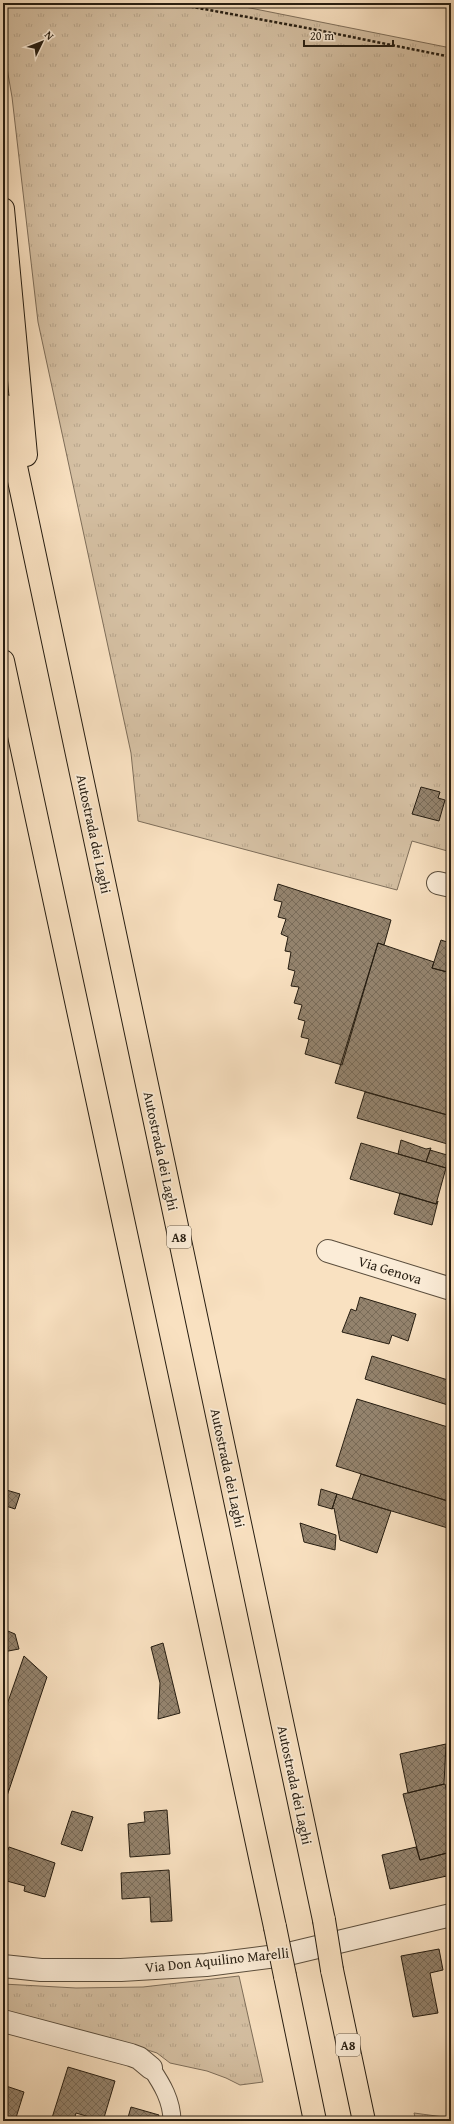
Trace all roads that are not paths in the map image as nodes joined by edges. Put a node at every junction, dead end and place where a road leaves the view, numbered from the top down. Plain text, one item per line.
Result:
1 (3, 209) edge
2 (3, 404) edge
3 (35, 554) junction
4 (3, 661) edge
5 (328, 1251) dead end
6 (451, 1289) edge
7 (451, 1915) edge
8 (3, 1966) edge
9 (3, 2021) edge
10 (151, 2068) joint
11 (172, 2121) edge
12 (315, 2121) edge
13 (364, 2121) edge

1 - 3 highway
2 - 3 highway, Autostrada dei Laghi / A8
3 - 13 highway, Autostrada dei Laghi / A8, bridge
4 - 12 highway, bridge
5 - 6 street, Via Genova
7 - 8 street, Via Don Aquilino Marelli
9 - 10 street
10 - 11 lane

